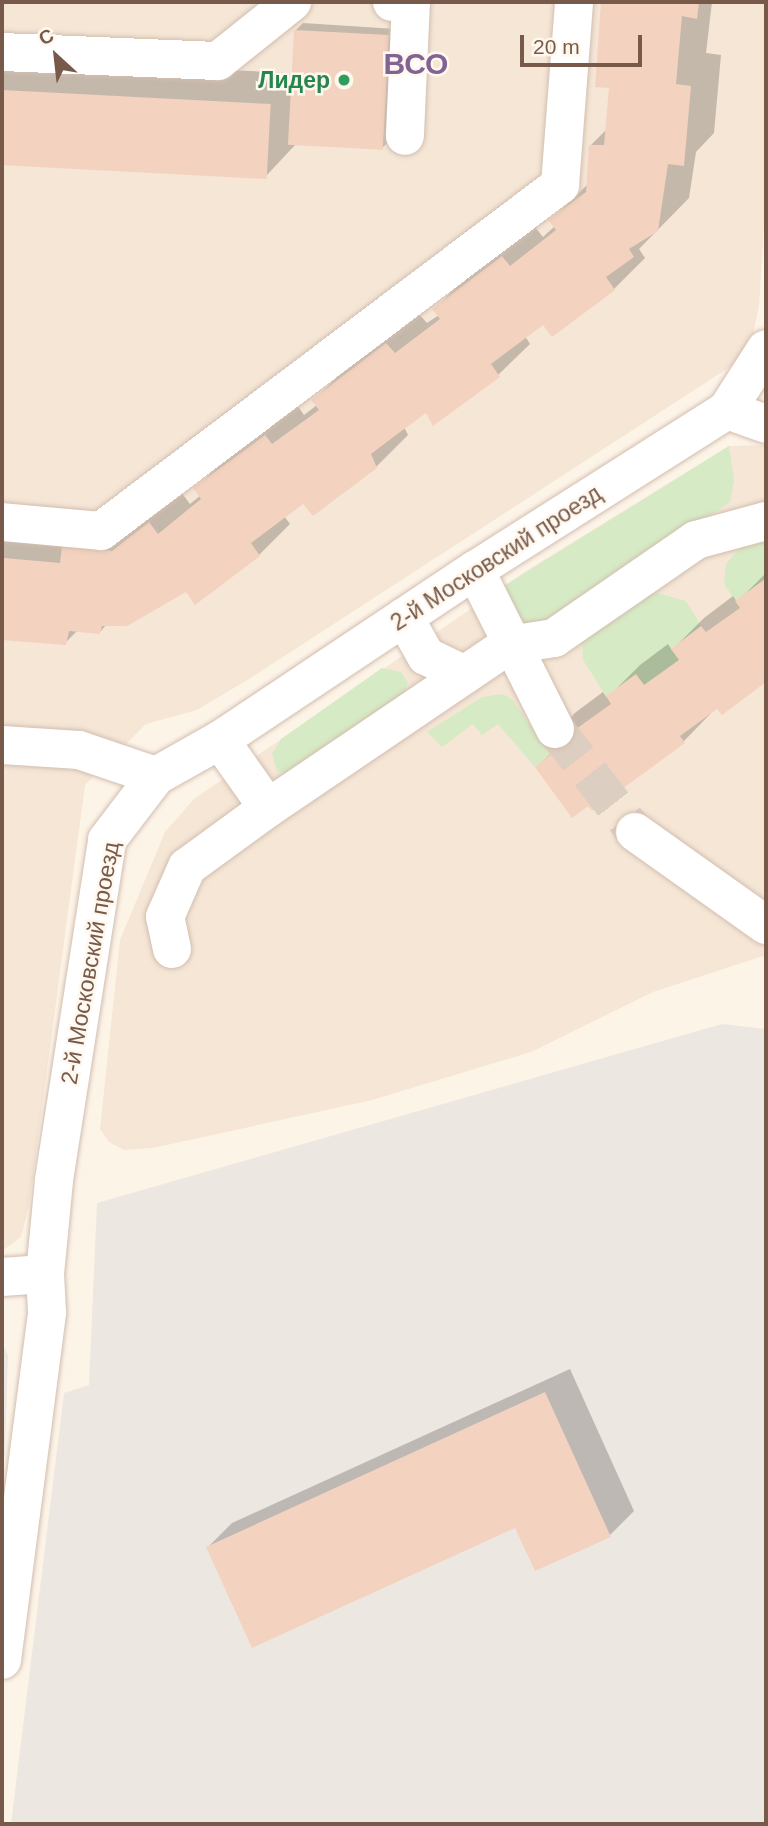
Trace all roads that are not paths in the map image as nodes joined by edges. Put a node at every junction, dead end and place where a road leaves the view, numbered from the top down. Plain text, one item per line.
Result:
1 (292, 2) edge
2 (392, 2) edge
3 (574, 2) edge
4 (2, 52) edge
5 (405, 136) dead end
6 (766, 349) edge
7 (727, 410) junction
8 (766, 424) edge
9 (766, 521) edge
10 (2, 522) edge
11 (475, 570) junction
12 (404, 617) junction
13 (509, 645) junction
14 (465, 675) junction
15 (555, 729) tunnel mouth
16 (219, 740) junction
17 (2, 745) edge
18 (156, 776) junction
19 (268, 808) junction
20 (635, 832) tunnel mouth
21 (766, 925) edge
22 (172, 949) dead end
23 (45, 1274) junction
24 (2, 1277) edge
25 (2, 1660) edge

1 - 4 street
2 - 5 street
3 - 10 street
6 - 7 street, 2-й Московский проезд
7 - 8 street
7 - 11 street, 2-й Московский проезд
9 - 13 street
11 - 12 street, 2-й Московский проезд
11 - 13 street
12 - 14 street
12 - 16 street, 2-й Московский проезд
13 - 14 street
13 - 15 street
14 - 19 street
16 - 18 street, 2-й Московский проезд
16 - 19 street
17 - 18 street
18 - 23 street, 2-й Московский проезд
19 - 22 street
20 - 21 street
23 - 24 street
23 - 25 street, 2-й Московский проезд

